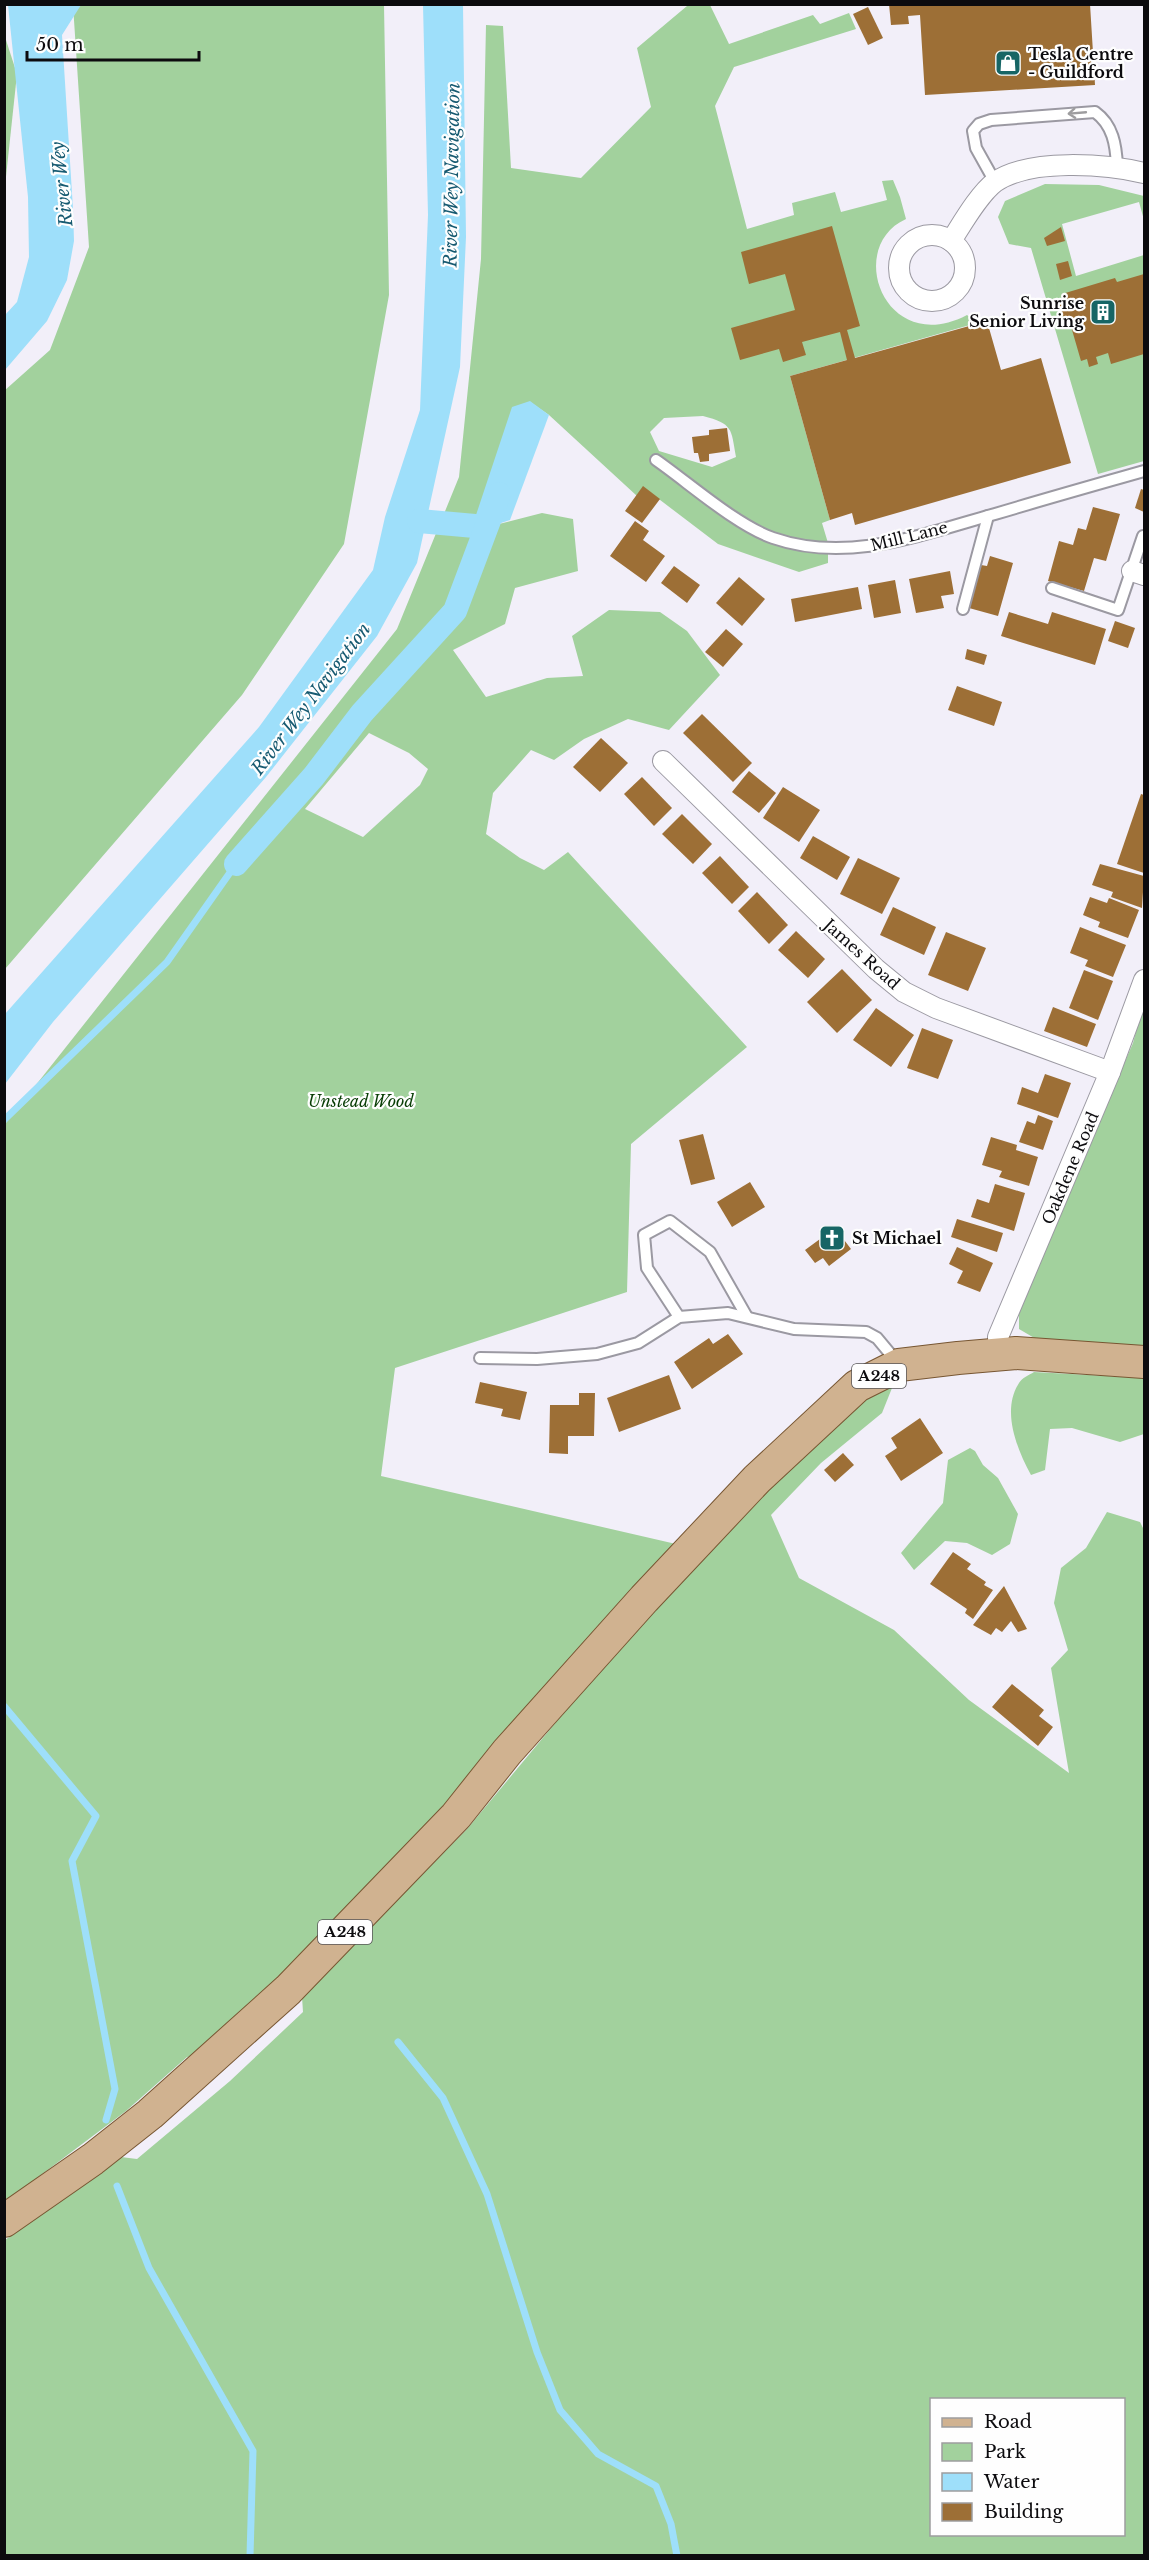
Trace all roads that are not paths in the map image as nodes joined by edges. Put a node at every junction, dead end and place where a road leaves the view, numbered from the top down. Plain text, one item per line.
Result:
1 (1117, 166) junction
2 (1144, 173) edge
3 (995, 182) junction
4 (951, 241) dead end
5 (656, 460) dead end
6 (1144, 471) edge
7 (988, 516) junction
8 (1143, 536) dead end
9 (1138, 573) edge
10 (1052, 588) dead end
11 (963, 609) dead end
12 (663, 761) dead end
13 (1144, 980) edge
14 (1110, 1072) junction
15 (679, 1317) junction
16 (747, 1317) junction
17 (999, 1356) junction
18 (480, 1358) dead end
19 (1144, 1362) edge
20 (899, 1365) junction
21 (4, 2221) edge

1 - 2 street
1 - 3 street
1 -> 3 lane
3 - 4 street
5 - 7 lane, Mill Lane
6 - 7 lane, Mill Lane
7 - 11 lane
8 - 9 lane
9 - 10 lane
12 - 14 street, James Road
13 - 14 street, Oakdene Road
14 - 17 street, Oakdene Road
15 - 16 lane
15 - 16 lane
15 - 18 lane
16 - 20 lane
17 - 19 main road, A248
17 - 20 main road, A248
20 - 21 main road, A248

